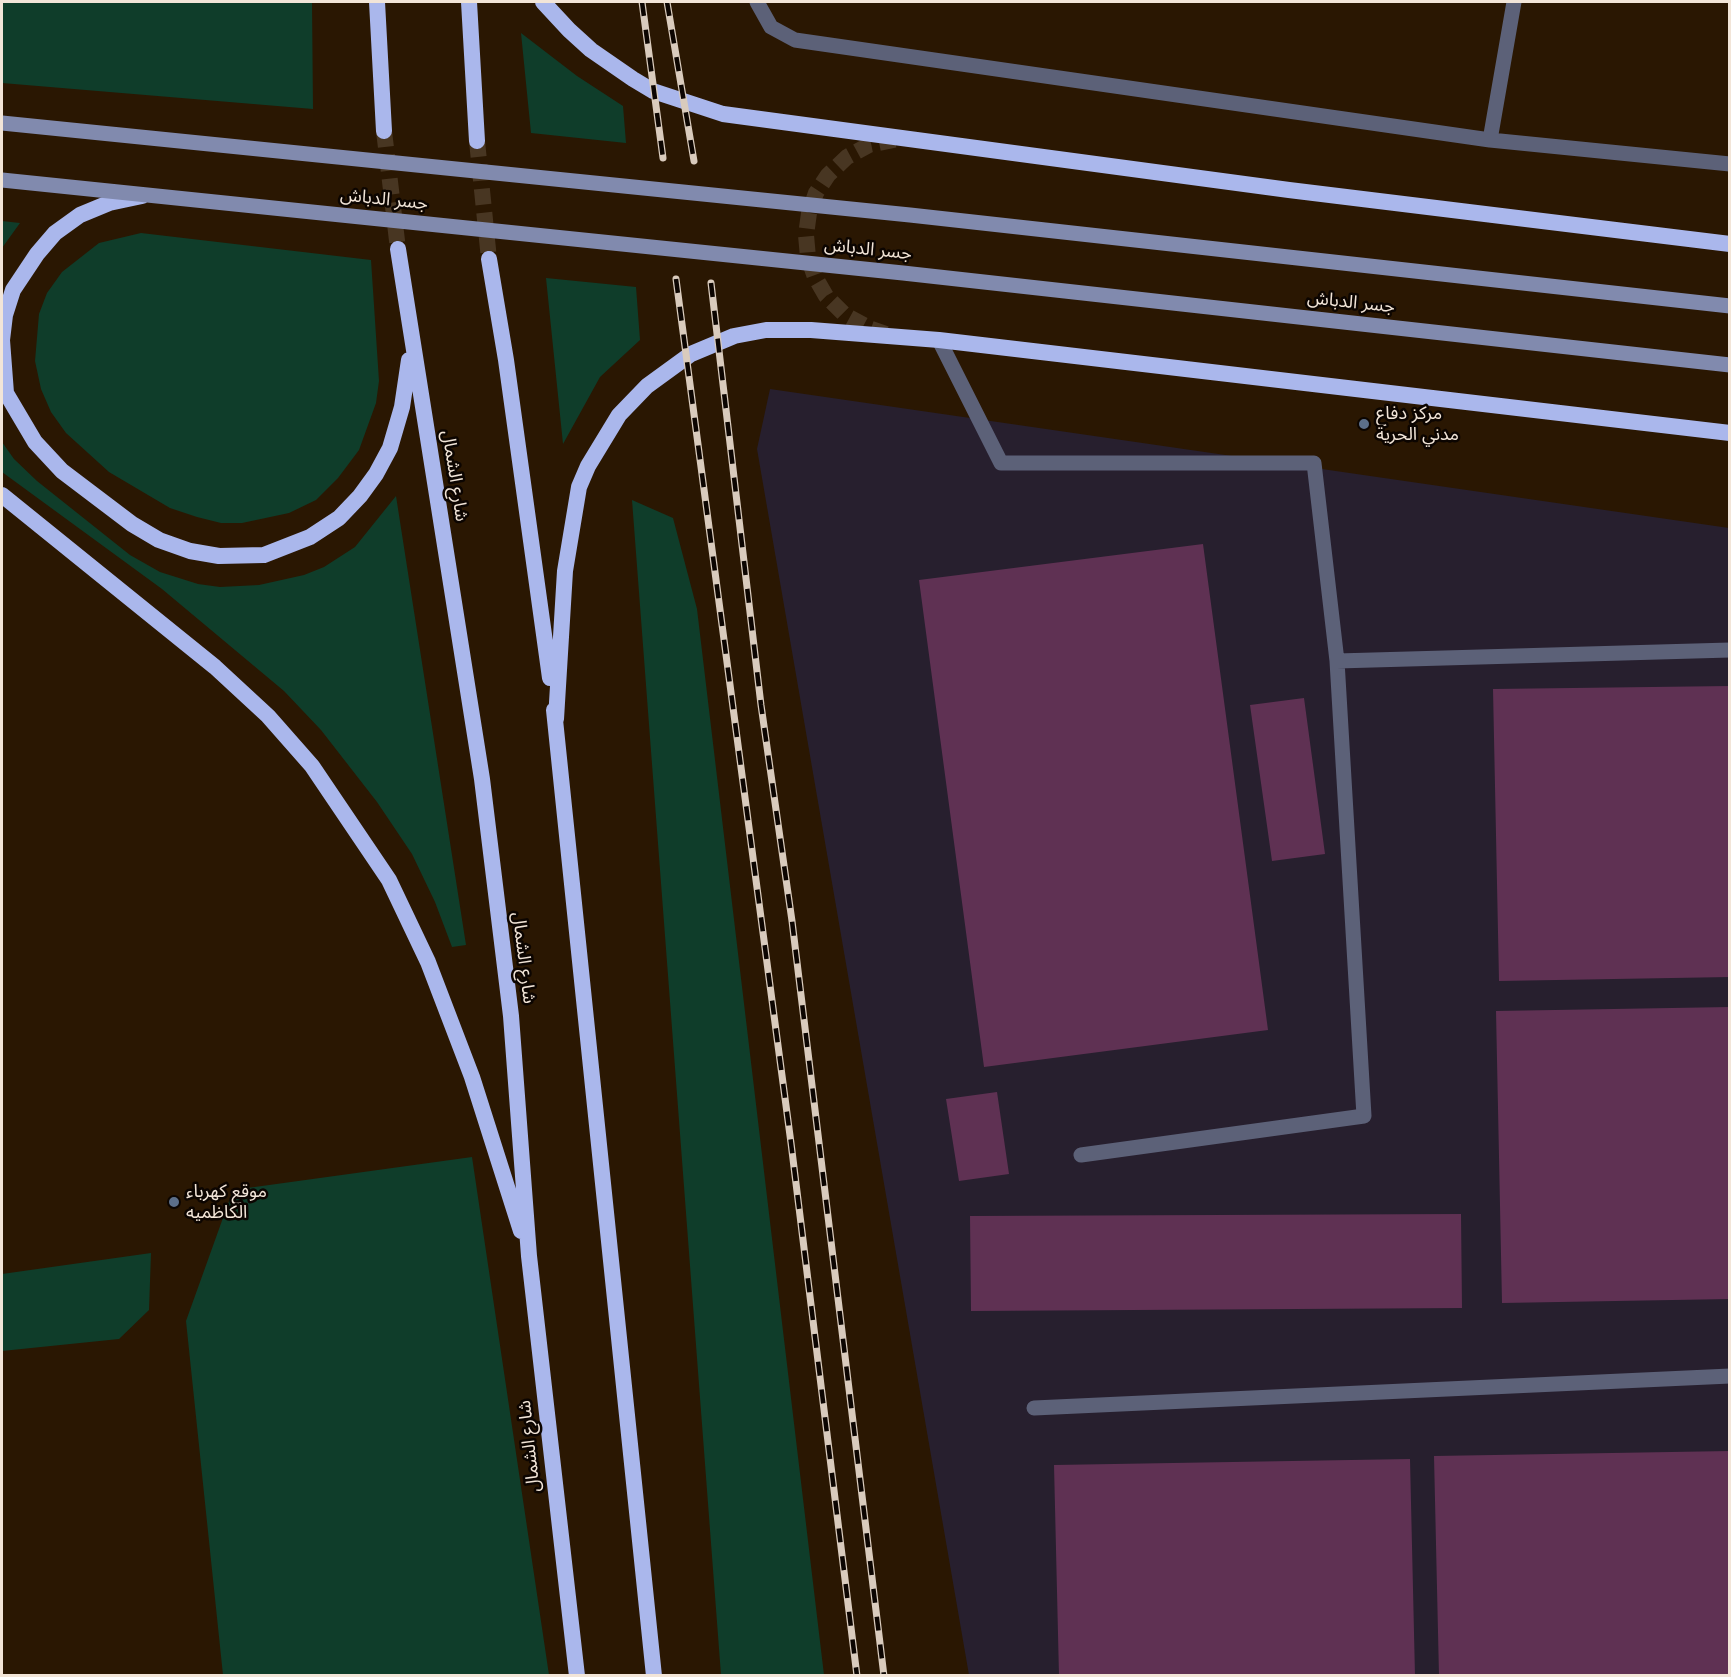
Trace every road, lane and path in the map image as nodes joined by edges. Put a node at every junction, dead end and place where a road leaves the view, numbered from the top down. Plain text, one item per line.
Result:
1 (377, 2) edge
2 (469, 2) edge
3 (543, 2) edge
4 (757, 2) edge
5 (1514, 2) edge
6 (2, 123) edge
7 (384, 131) tunnel mouth
8 (1490, 140) junction
9 (477, 141) tunnel mouth
10 (1730, 164) edge
11 (2, 180) edge
12 (148, 195) junction
13 (1730, 244) edge
14 (398, 249) tunnel mouth
15 (489, 259) tunnel mouth
16 (1730, 306) edge
17 (410, 328) junction
18 (939, 340) junction
19 (1730, 365) edge
20 (1730, 433) edge
21 (2, 495) edge
22 (1730, 650) edge
23 (1337, 661) junction
24 (555, 719) junction
25 (1081, 1155) dead end
26 (529, 1256) junction
27 (1730, 1376) edge
28 (1034, 1408) dead end
29 (577, 1676) edge
30 (654, 1676) edge

1 - 7 highway
2 - 9 highway
3 - 13 highway
4 - 8 street
5 - 8 street
6 - 16 main road, bridge
8 - 10 street
11 - 12 main road, جسر الدباش, bridge
12 - 17 highway, bridge
12 - 19 main road, جسر الدباش, bridge
14 - 17 highway, شارع الشمال
15 - 24 highway
17 - 26 highway, شارع الشمال
18 - 20 highway
18 - 23 street
18 - 24 highway
21 - 26 highway
22 - 23 street
23 - 25 street
24 - 30 highway
26 - 29 highway, شارع الشمال
27 - 28 street

